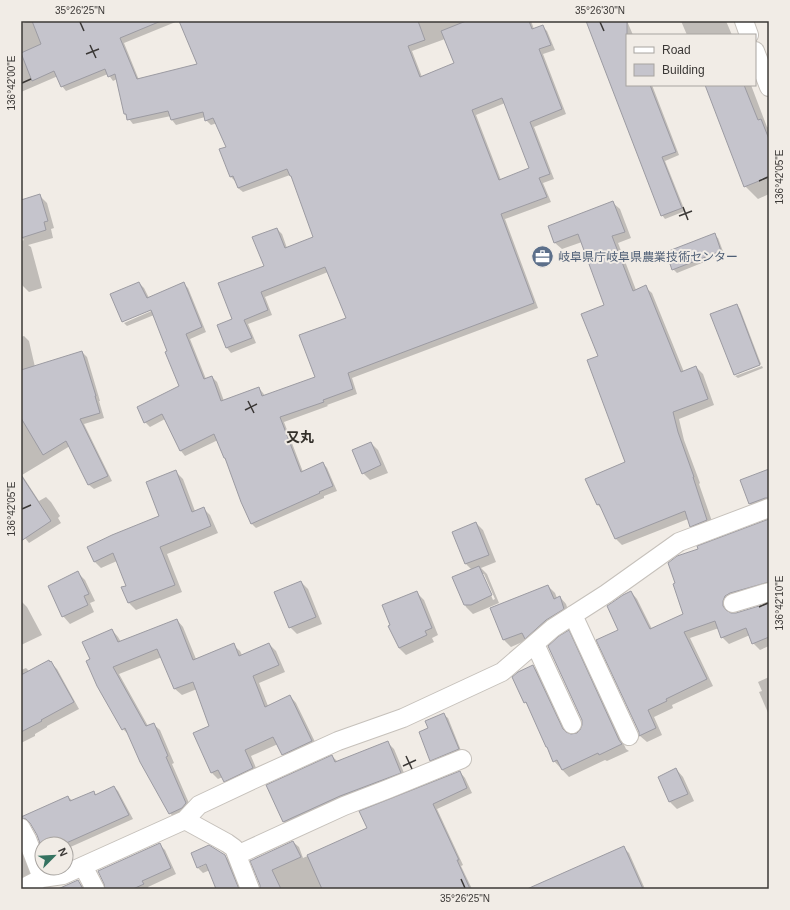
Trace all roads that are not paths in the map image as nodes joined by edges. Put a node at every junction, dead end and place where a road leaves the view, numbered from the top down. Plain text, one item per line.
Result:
1 (744, 21) edge
2 (749, 34) edge
3 (756, 54) edge
4 (769, 87) edge
5 (769, 508) edge
6 (769, 592) edge
7 (733, 603) dead end
8 (573, 615) junction
9 (535, 644) junction
10 (572, 724) dead end
11 (629, 736) dead end
12 (462, 759) dead end
13 (185, 820) junction
14 (21, 828) edge
15 (237, 855) junction
16 (83, 866) junction
17 (42, 878) junction
18 (21, 889) edge
19 (95, 889) edge
20 (250, 889) edge

1 - 2 street
3 - 4 street
5 - 8 street
6 - 7 street
8 - 9 street
8 - 11 street
9 - 10 street
9 - 13 street
12 - 15 street
13 - 15 street
13 - 16 street
14 - 17 street
15 - 20 street
16 - 17 street
16 - 19 street
17 - 18 street

